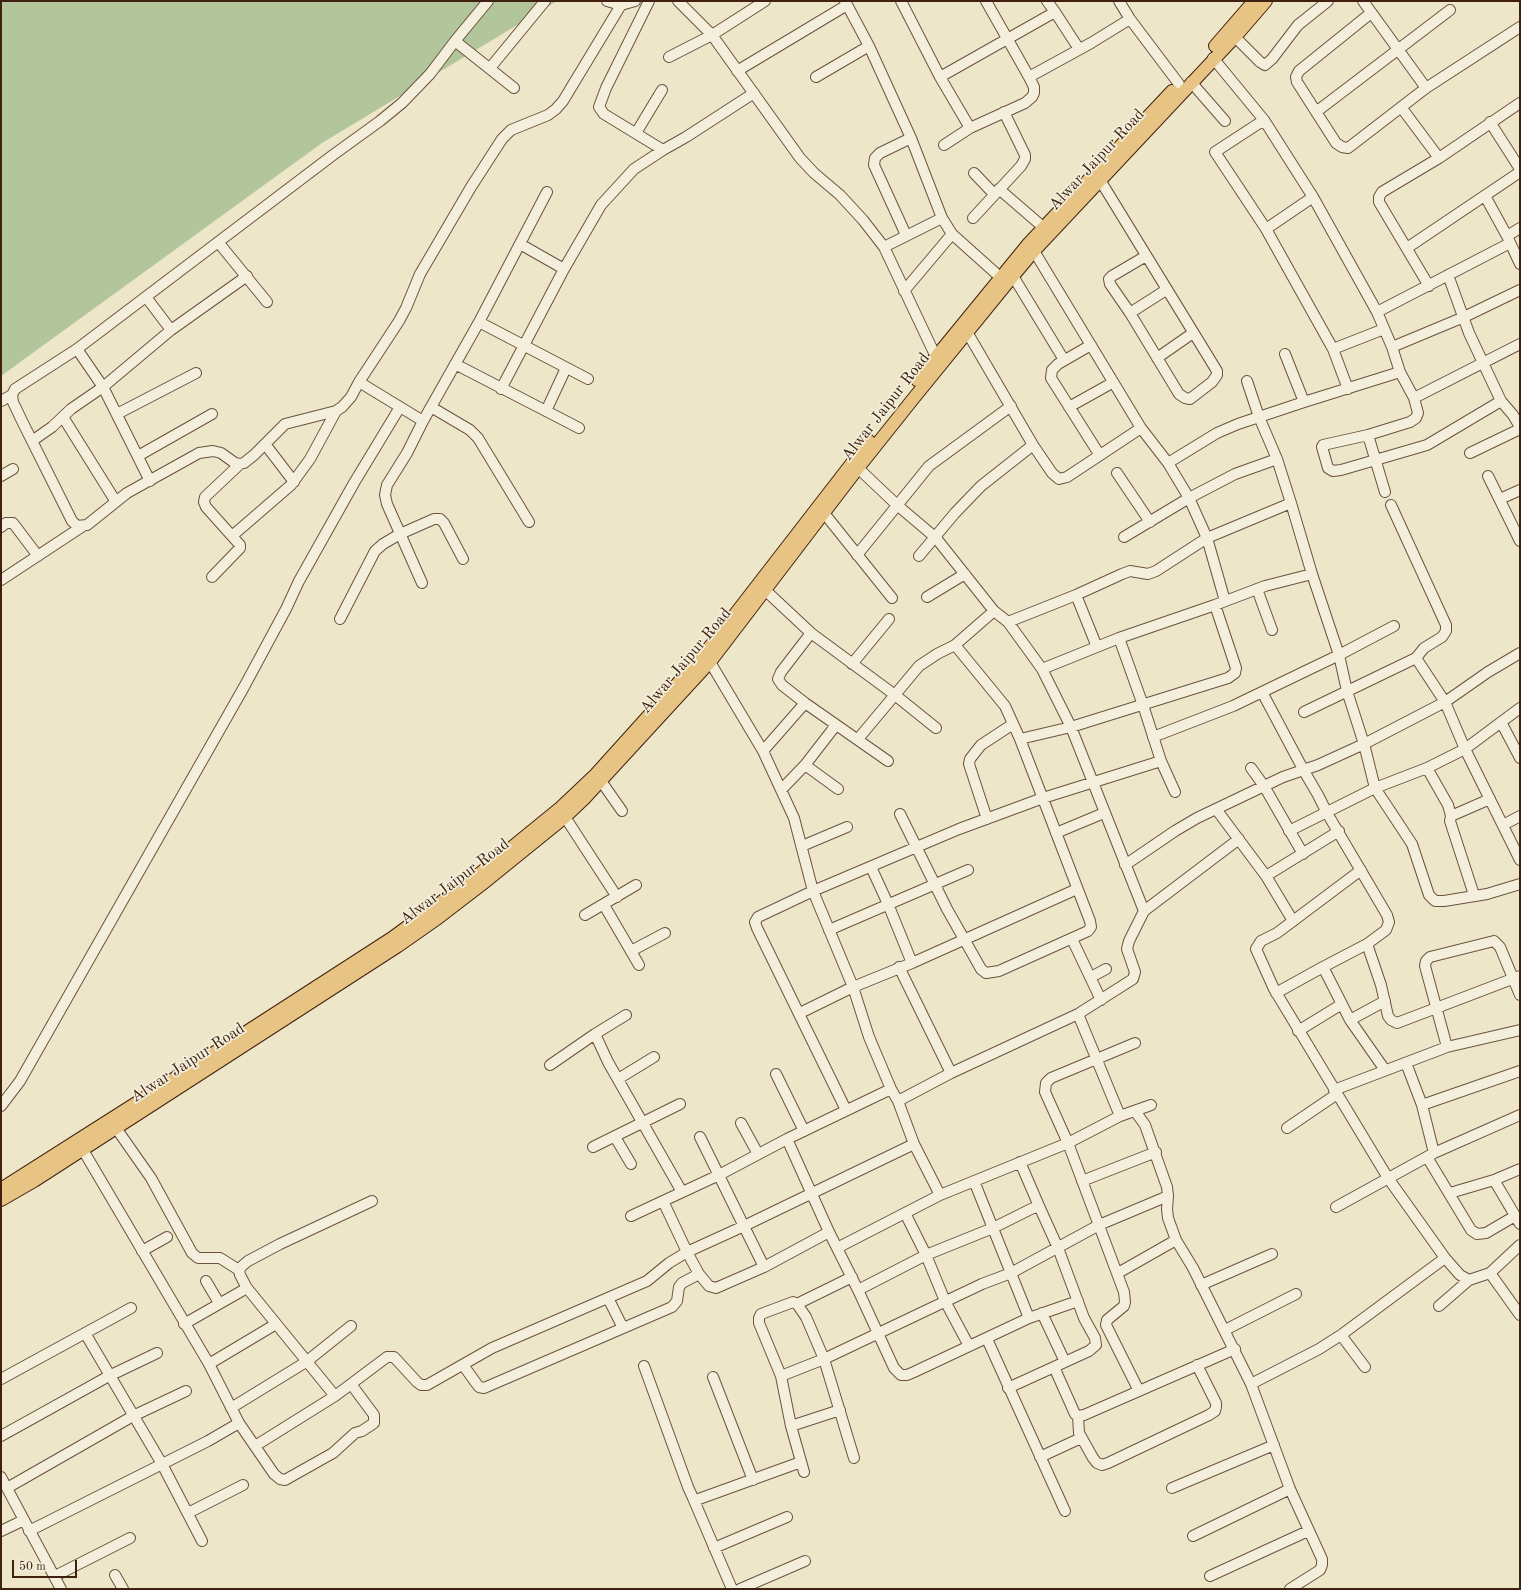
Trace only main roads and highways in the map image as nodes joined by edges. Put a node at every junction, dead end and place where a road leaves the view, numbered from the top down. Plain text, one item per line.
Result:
1 (1254, 1) edge
2 (1266, 1) edge
3 (101, 1132) junction
4 (1, 1189) edge
5 (1, 1200) edge

1 - 3 main road, Alwar Jaipur Road
2 - 3 main road, Alwar Jaipur Road
3 - 4 main road, Alwar Jaipur Road
3 - 5 main road, Alwar Jaipur Road

